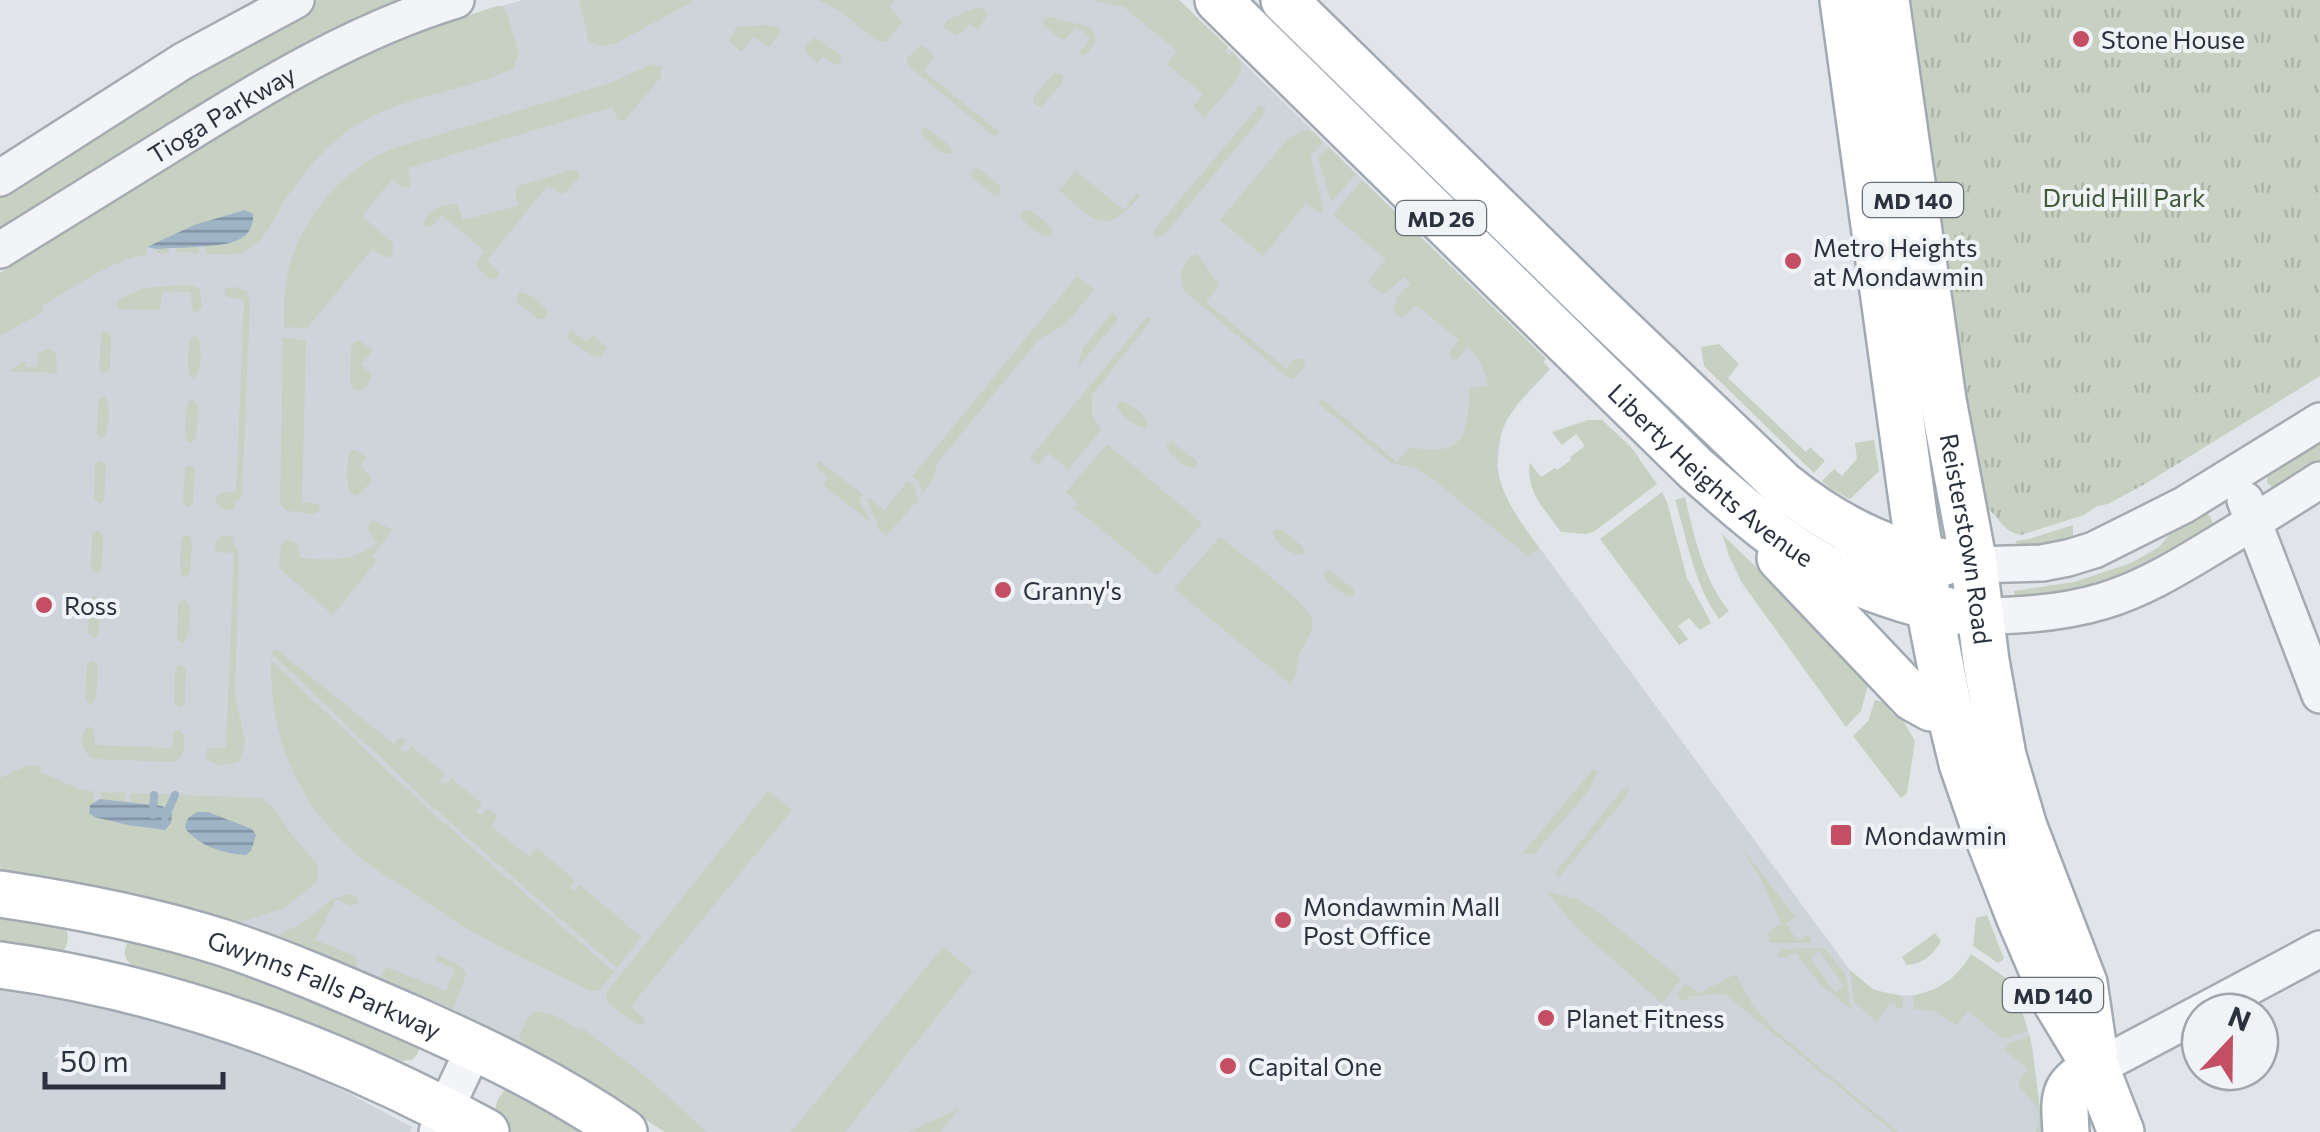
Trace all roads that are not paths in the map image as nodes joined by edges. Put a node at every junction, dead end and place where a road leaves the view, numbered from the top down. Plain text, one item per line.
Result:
1 (296, 0) edge
2 (456, 0) edge
3 (1218, 0) edge
4 (1284, 0) edge
5 (1843, 0) edge
6 (1886, 0) edge
7 (0, 178) edge
8 (0, 250) edge
9 (2320, 422) edge
10 (1696, 469) junction
11 (2237, 474) junction
12 (2320, 480) edge
13 (2252, 523) junction
14 (1921, 558) junction
15 (1974, 565) junction
16 (1928, 606) junction
17 (1980, 616) junction
18 (2320, 696) edge
19 (1949, 709) junction
20 (0, 894) edge
21 (2320, 949) edge
22 (0, 966) edge
23 (2239, 992) edge
24 (2180, 1023) edge
25 (475, 1046) junction
26 (2096, 1068) junction
27 (441, 1121) edge
28 (486, 1132) edge
29 (624, 1132) edge
30 (2066, 1132) edge
31 (2121, 1132) edge

1 - 7 street
2 - 8 street, Tioga Parkway
3 - 10 main road, Liberty Heights Avenue / MD 26
4 - 14 main road, Liberty Heights Avenue / MD 26
5 - 14 main road, Reisterstown Road / MD 140
6 - 15 main road, Reisterstown Road / MD 140
9 - 11 street, Liberty Heights Avenue
10 - 16 main road, Liberty Heights Avenue / MD 26
10 - 19 main road
11 - 13 street
11 - 15 street, Liberty Heights Avenue
12 - 13 street, Liberty Heights Avenue
13 - 17 street, Liberty Heights Avenue
13 - 18 street
14 - 15 main road, Liberty Heights Avenue / MD 26
14 - 16 main road, Reisterstown Road / MD 140
15 - 17 main road, Reisterstown Road / MD 140
16 - 17 main road, Liberty Heights Avenue / MD 26
16 - 19 main road, Reisterstown Road / MD 140
17 - 26 main road, Reisterstown Road / MD 140
19 - 26 main road, Reisterstown Road / MD 140
20 - 25 main road, Gwynns Falls Parkway
21 - 23 street
22 - 27 main road
24 - 26 street
25 - 27 street
25 - 29 main road, Gwynns Falls Parkway
26 - 30 main road
26 - 31 main road, Reisterstown Road / MD 140
27 - 28 main road

